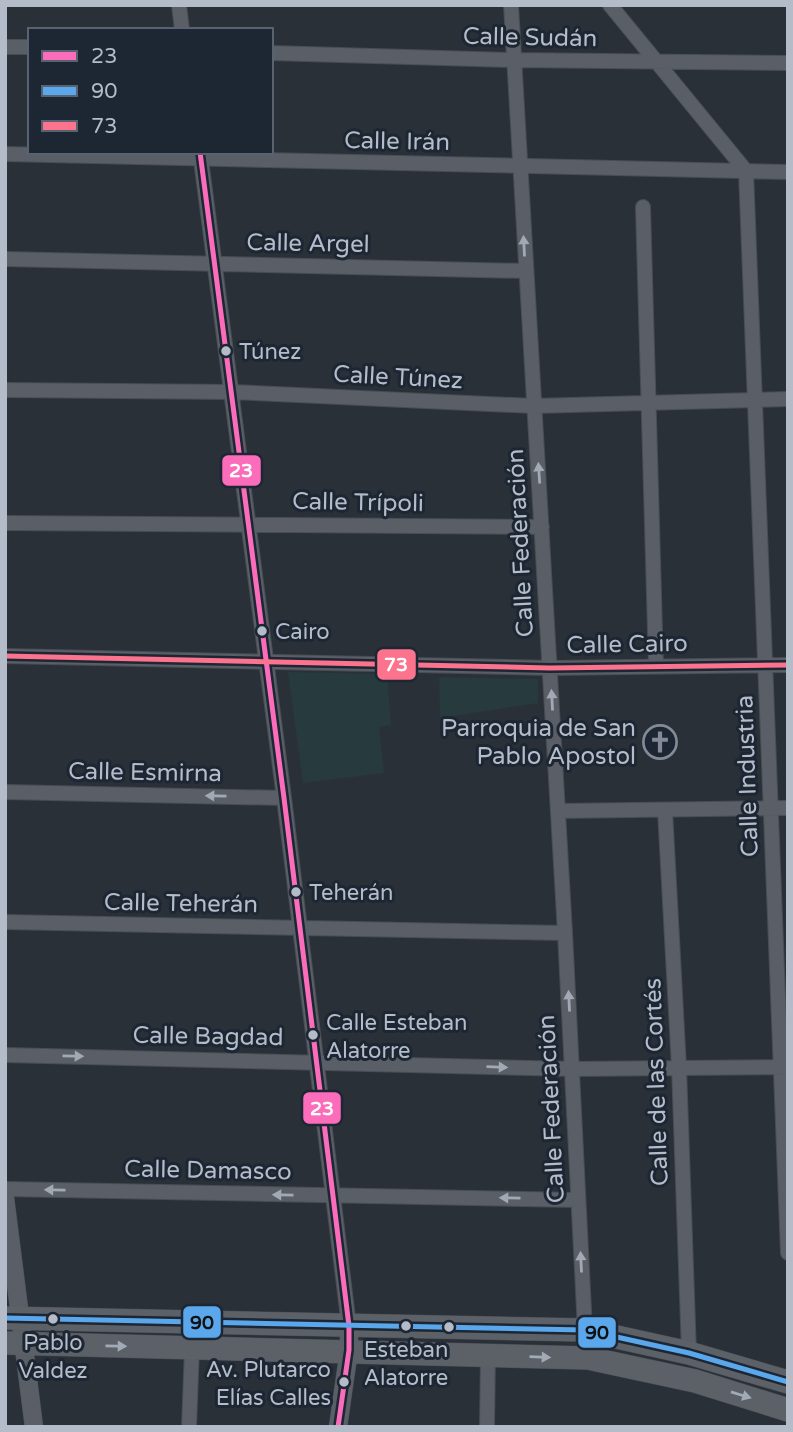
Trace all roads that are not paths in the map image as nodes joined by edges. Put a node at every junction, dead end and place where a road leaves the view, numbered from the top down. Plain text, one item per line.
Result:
1 (179, 5) edge
2 (511, 5) edge
3 (610, 5) edge
4 (182, 28) edge
5 (5, 47) edge
6 (28, 47) edge
7 (273, 53) edge
8 (514, 60) junction
9 (656, 61) junction
10 (788, 63) edge
11 (5, 153) edge
12 (28, 153) edge
13 (102, 154) edge
14 (200, 155) edge
15 (519, 167) junction
16 (746, 171) junction
17 (788, 172) edge
18 (643, 207) dead end
19 (5, 259) edge
20 (215, 264) junction
21 (526, 271) junction
22 (5, 390) edge
23 (232, 392) junction
24 (788, 398) edge
25 (755, 400) junction
26 (649, 402) junction
27 (534, 406) junction
28 (5, 523) edge
29 (249, 524) junction
30 (542, 527) junction
31 (5, 656) edge
32 (267, 662) junction
33 (765, 665) junction
34 (788, 665) edge
35 (656, 666) junction
36 (550, 668) junction
37 (5, 792) edge
38 (284, 797) junction
39 (771, 808) junction
40 (788, 808) edge
41 (665, 810) junction
42 (558, 811) junction
43 (5, 922) edge
44 (300, 928) junction
45 (565, 933) junction
46 (5, 1055) edge
47 (317, 1061) junction
48 (679, 1067) junction
49 (784, 1067) edge
50 (572, 1069) junction
51 (5, 1189) edge
52 (333, 1196) junction
53 (5, 1198) edge
54 (578, 1200) junction
55 (788, 1253) edge
56 (13, 1319) edge
57 (349, 1326) junction
58 (585, 1330) junction
59 (14, 1343) edge
60 (192, 1348) junction
61 (349, 1350) junction
62 (689, 1353) junction
63 (488, 1354) junction
64 (788, 1382) edge
65 (788, 1410) edge
66 (34, 1427) edge
67 (189, 1427) edge
68 (338, 1427) edge
69 (487, 1427) edge

1 - 4 street
2 - 8 street, Calle Federación
3 - 9 street
5 - 6 street
7 - 8 street, Calle Sudán
8 - 9 street, Calle Sudán
8 - 15 street, Calle Federación
9 - 10 street, Calle Sudán
9 - 16 street
11 - 12 street, Calle Irán
13 - 14 street, Calle Irán
14 - 15 street, Calle Irán
14 - 20 street
15 - 16 street, Calle Irán
21 -> 15 street, Calle Federación
16 - 17 street, Calle Irán
16 - 25 street, Calle Industria
18 - 26 street
19 - 20 street, Calle Argel
20 - 21 street, Calle Argel
20 - 23 street
21 - 27 street, Calle Federación
22 - 23 street, Calle Túnez
23 - 27 street, Calle Túnez
23 - 29 street
24 - 25 street, Calle Túnez
25 - 26 street, Calle Túnez
25 - 33 street, Calle Industria
26 - 27 street, Calle Túnez
26 - 35 street
30 -> 27 street, Calle Federación
28 - 29 street, Calle Trípoli
29 - 30 street, Calle Trípoli
29 - 32 street
30 - 36 street, Calle Federación
31 - 32 street, Calle Cairo
32 - 36 street, Calle Cairo
32 - 38 street
33 - 34 street, Calle Cairo
33 - 35 street, Calle Cairo
33 - 39 street, Calle Industria
35 - 36 street, Calle Cairo
42 -> 36 street, Calle Federación
38 -> 37 street, Calle Esmirna
38 - 44 street
39 - 40 street
39 - 41 street
39 - 49 street, Calle Industria
41 - 42 street
41 - 48 street, Calle de las Cortés
42 - 45 street, Calle Federación
43 - 44 street, Calle Teherán
44 - 45 street, Calle Teherán
44 - 47 street
50 -> 45 street, Calle Federación
46 -> 47 street, Calle Bagdad
47 -> 50 street, Calle Bagdad
47 - 52 street
48 - 49 street, Calle Bagdad
48 - 50 street, Calle Bagdad
48 - 62 street, Calle de las Cortés
49 - 55 street, Calle Industria
50 - 54 street, Calle Federación
52 -> 51 street, Calle Damasco
54 -> 52 street, Calle Damasco
52 - 57 street
53 - 56 street
58 -> 54 street, Calle Federación
56 - 57 main road
56 - 59 street
57 - 58 main road
57 - 61 street
58 - 62 main road
59 -> 60 main road
59 - 66 street
60 - 61 main road
60 - 67 street
61 - 63 main road
61 - 68 street
62 - 64 main road
63 -> 65 main road
63 - 69 street

